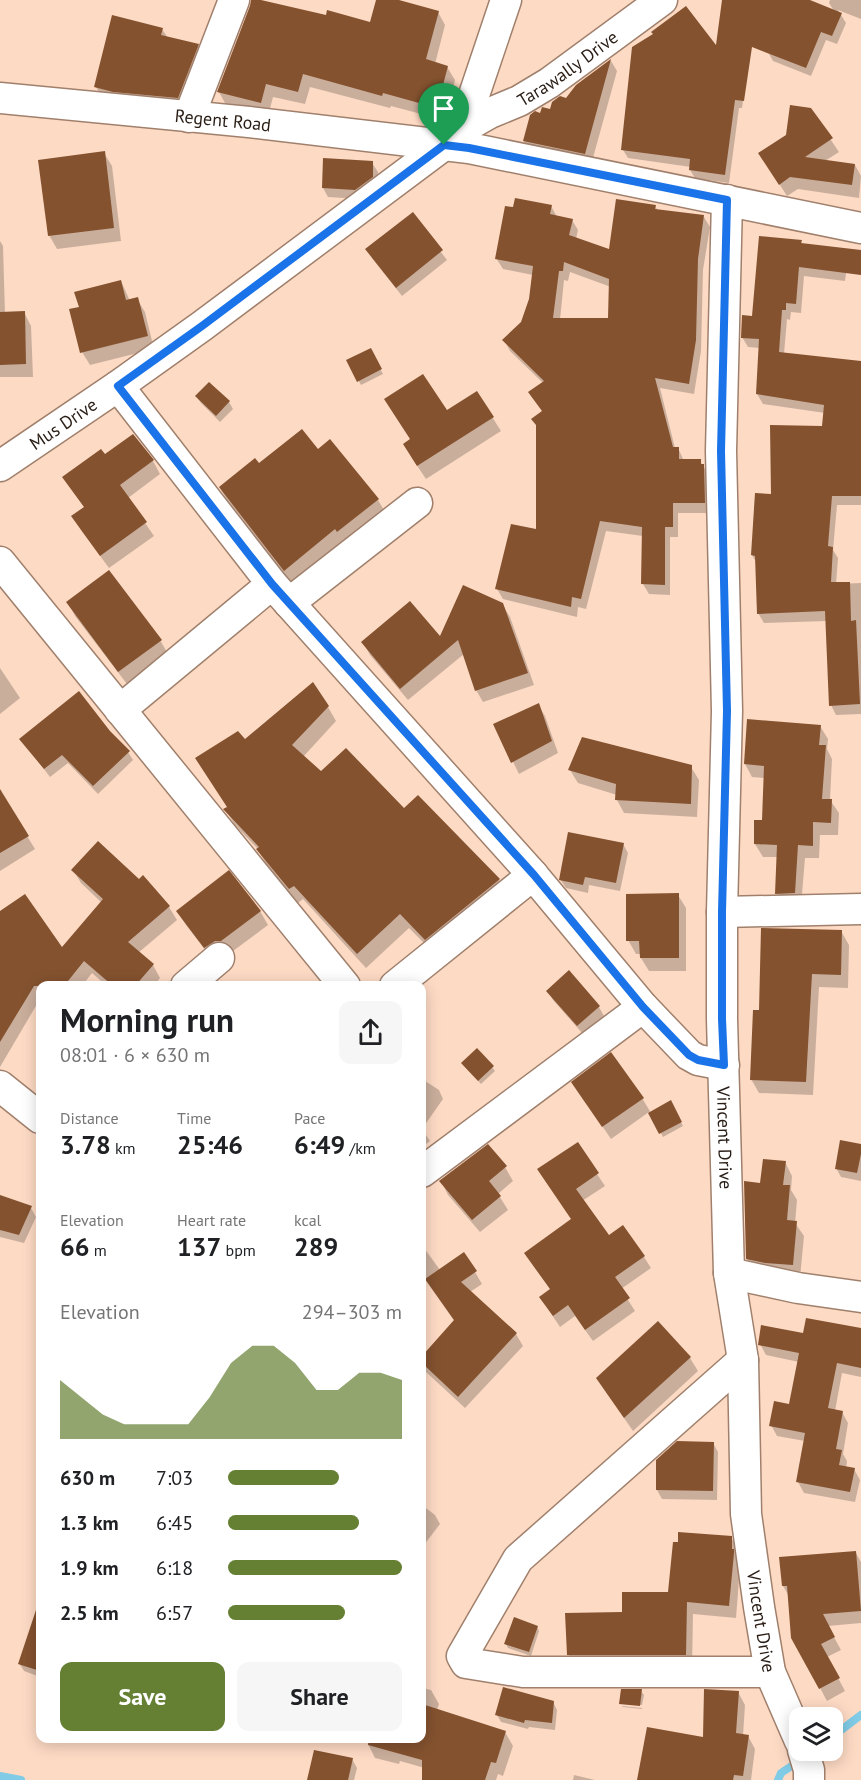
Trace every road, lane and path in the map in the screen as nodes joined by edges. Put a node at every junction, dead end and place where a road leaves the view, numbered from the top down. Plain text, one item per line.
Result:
1 (234, 0) edge
2 (506, 0) edge
3 (662, 0) edge
4 (0, 98) edge
5 (189, 117) junction
6 (467, 126) junction
7 (444, 145) junction
8 (727, 200) junction
9 (861, 228) edge
10 (118, 386) junction
11 (0, 466) edge
12 (417, 503) dead end
13 (0, 562) edge
14 (281, 593) junction
15 (120, 710) junction
16 (534, 875) junction
17 (861, 909) edge
18 (722, 912) junction
19 (219, 958) dead end
20 (192, 981) edge
21 (341, 981) edge
22 (401, 981) edge
23 (643, 1007) junction
24 (724, 1065) junction
25 (0, 1086) edge
26 (36, 1113) edge
27 (426, 1169) edge
28 (729, 1273) junction
29 (861, 1297) edge
30 (743, 1360) junction
31 (770, 1672) junction
32 (789, 1716) edge

1 - 5 street
2 - 6 street
3 - 6 street, Tarawally Drive
4 - 5 street, Regent Road
5 - 7 street, Regent Road
6 - 7 street, Tarawally Drive
7 - 8 street, Regent Road
7 - 10 street, Mus Drive
8 - 9 street, Regent Road
8 - 18 street, Vincent Drive
10 - 11 street, Mus Drive
10 - 14 street
12 - 14 street
13 - 15 street
14 - 15 street
14 - 16 street
15 - 21 street
16 - 22 street
16 - 23 street
17 - 18 street
18 - 24 street, Vincent Drive
19 - 20 street
23 - 24 street
23 - 27 street
24 - 28 street, Vincent Drive
25 - 26 street
28 - 29 street
28 - 30 street, Vincent Drive
30 - 31 street, Vincent Drive
30 - 31 street
31 - 32 street, Vincent Drive

